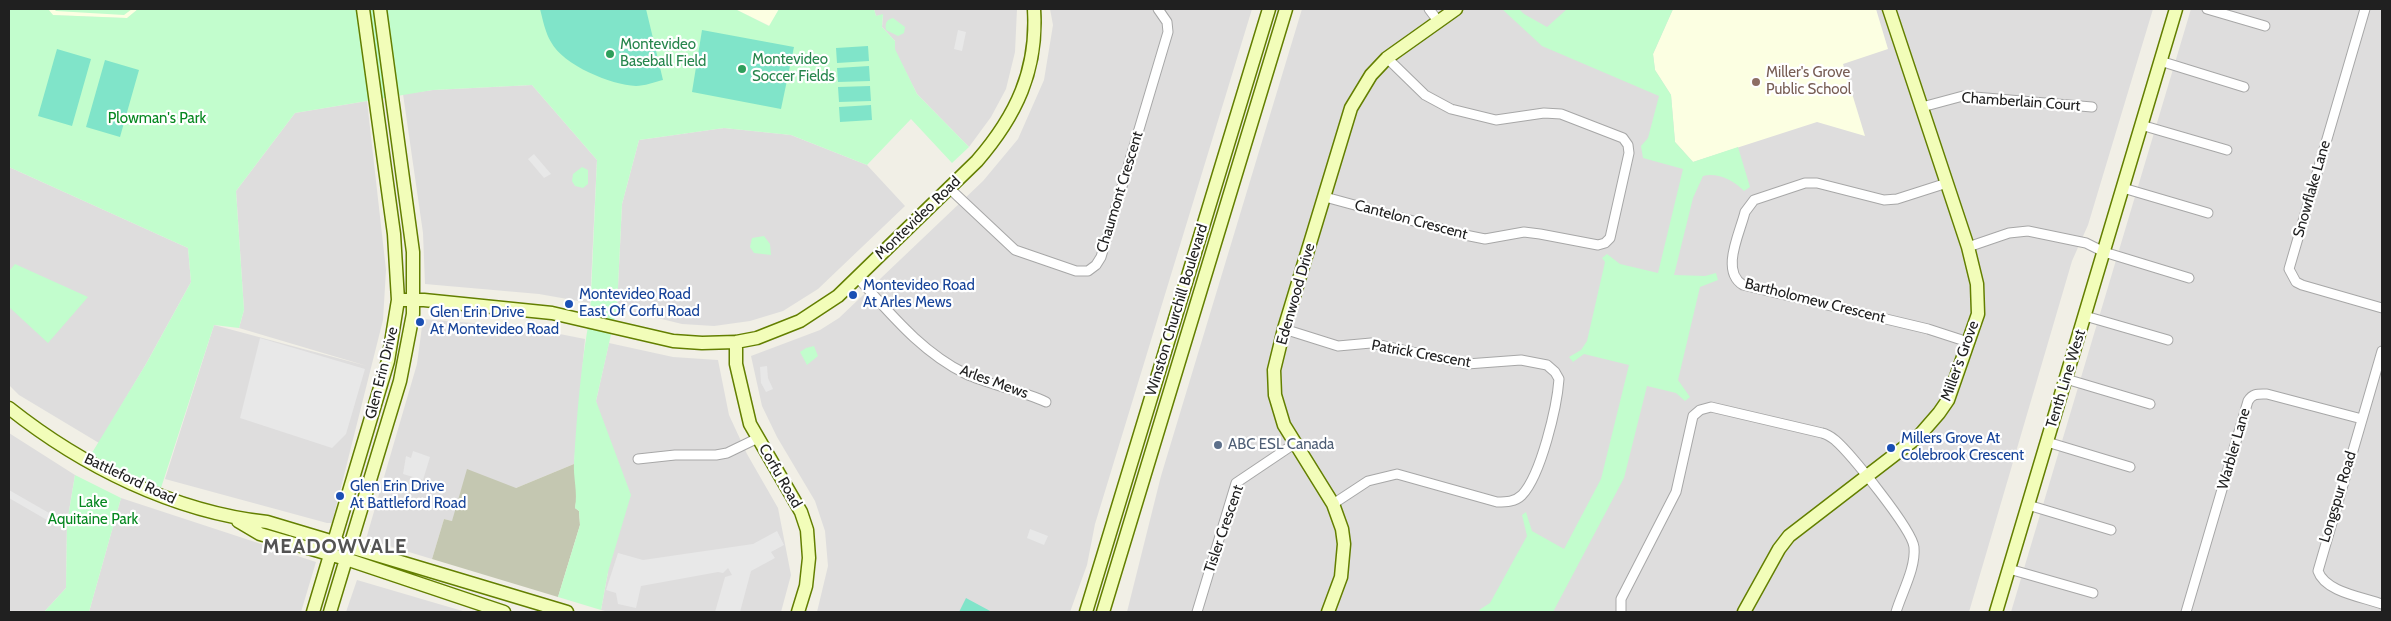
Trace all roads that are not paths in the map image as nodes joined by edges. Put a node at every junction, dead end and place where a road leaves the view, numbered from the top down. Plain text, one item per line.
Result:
1 (363, 9) edge
2 (380, 9) edge
3 (1158, 9) edge
4 (1269, 9) edge
5 (1286, 9) edge
6 (1429, 9) edge
7 (1456, 9) edge
8 (1889, 9) edge
9 (2176, 9) edge
10 (2207, 9) edge
11 (2365, 9) edge
12 (1037, 10) edge
13 (1438, 21) junction
14 (2265, 26) dead end
15 (1387, 58) junction
16 (2160, 61) junction
17 (2244, 87) dead end
18 (1922, 107) junction
19 (2092, 107) dead end
20 (2142, 124) junction
21 (2227, 150) dead end
22 (1946, 183) junction
23 (949, 188) junction
24 (2123, 188) junction
25 (1325, 197) junction
26 (2208, 213) dead end
27 (1968, 247) junction
28 (2104, 252) junction
29 (857, 277) junction
30 (2189, 278) dead end
31 (398, 300) junction
32 (414, 300) junction
33 (2382, 308) edge
34 (2085, 316) junction
35 (1284, 330) junction
36 (2168, 340) dead end
37 (736, 342) junction
38 (1968, 342) junction
39 (2382, 350) edge
40 (2066, 379) junction
41 (1046, 402) dead end
42 (2150, 404) dead end
43 (9, 408) edge
44 (2362, 419) junction
45 (758, 438) junction
46 (2047, 442) junction
47 (1294, 444) junction
48 (638, 459) dead end
49 (2130, 467) dead end
50 (1867, 476) junction
51 (1333, 504) junction
52 (2028, 505) junction
53 (234, 518) junction
54 (2111, 530) dead end
55 (334, 541) junction
56 (351, 546) junction
57 (330, 555) junction
58 (346, 559) junction
59 (2009, 569) junction
60 (2093, 592) dead end
61 (2382, 604) edge
62 (313, 612) edge
63 (330, 612) edge
64 (504, 612) edge
65 (567, 612) edge
66 (798, 612) edge
67 (1086, 612) edge
68 (1104, 612) edge
69 (1197, 612) edge
70 (1328, 612) edge
71 (1622, 612) edge
72 (1744, 612) edge
73 (1896, 612) edge
74 (1996, 612) edge
75 (2186, 612) edge

1 - 31 street, Glen Erin Drive
2 - 32 street, Glen Erin Drive
3 - 23 street, Chaumont Crescent
4 - 67 street, Winston Churchill Boulevard
5 - 68 street, Winston Churchill Boulevard
6 - 13 street
7 - 13 street, Edenwood Drive
8 - 18 street, Miller's Grove
9 - 16 street, Tenth Line West
10 - 14 street
11 - 33 street, Snowflake Lane
12 - 23 street, Montevideo Road
13 - 15 street, Edenwood Drive
15 - 25 street, Edenwood Drive
15 - 25 street, Cantelon Crescent
16 - 17 street
16 - 20 street, Tenth Line West
18 - 19 street, Chamberlain Court
18 - 22 street, Miller's Grove
20 - 21 street
20 - 24 street, Tenth Line West
22 - 27 street, Miller's Grove
22 - 38 street, Bartholomew Crescent
23 - 29 street, Montevideo Road
24 - 26 street
24 - 28 street, Tenth Line West
25 - 35 street, Edenwood Drive
27 - 28 street
27 - 38 street, Miller's Grove
28 - 30 street
28 - 34 street, Tenth Line West
29 - 37 street, Montevideo Road
29 - 41 street, Arles Mews
31 - 32 street, Montevideo Road
31 - 55 street, Glen Erin Drive
32 - 37 street, Montevideo Road
32 - 56 street, Glen Erin Drive
34 - 36 street, Tenth Line West
34 - 40 street, Tenth Line West
35 - 47 street, Edenwood Drive
35 - 51 street, Patrick Crescent
37 - 45 street, Corfu Road
38 - 50 street, Miller's Grove
39 - 44 street, Longspur Road
40 - 42 street
40 - 46 street, Tenth Line West
43 - 53 street, Battleford Road
44 - 61 street, Longspur Road
44 - 75 street, Warbler Lane
45 - 48 street
45 - 66 street, Corfu Road
46 - 49 street, Tenth Line West
46 - 52 street, Tenth Line West
47 - 51 street, Edenwood Drive
47 - 69 street, Tisler Crescent
50 - 71 street
50 - 72 street, Miller's Grove
50 - 73 street
51 - 70 street, Edenwood Drive
52 - 54 street
52 - 59 street, Tenth Line West
53 - 55 street, Battleford Road
53 - 57 street, Battleford Road
55 - 56 street, Battleford Road
55 - 57 street, Glen Erin Drive
56 - 58 street, Glen Erin Drive
56 - 65 street, Battleford Road
57 - 58 street, Battleford Road
57 - 62 street, Glen Erin Drive
58 - 63 street, Glen Erin Drive
58 - 64 street, Battleford Road
59 - 60 street
59 - 74 street, Tenth Line West

